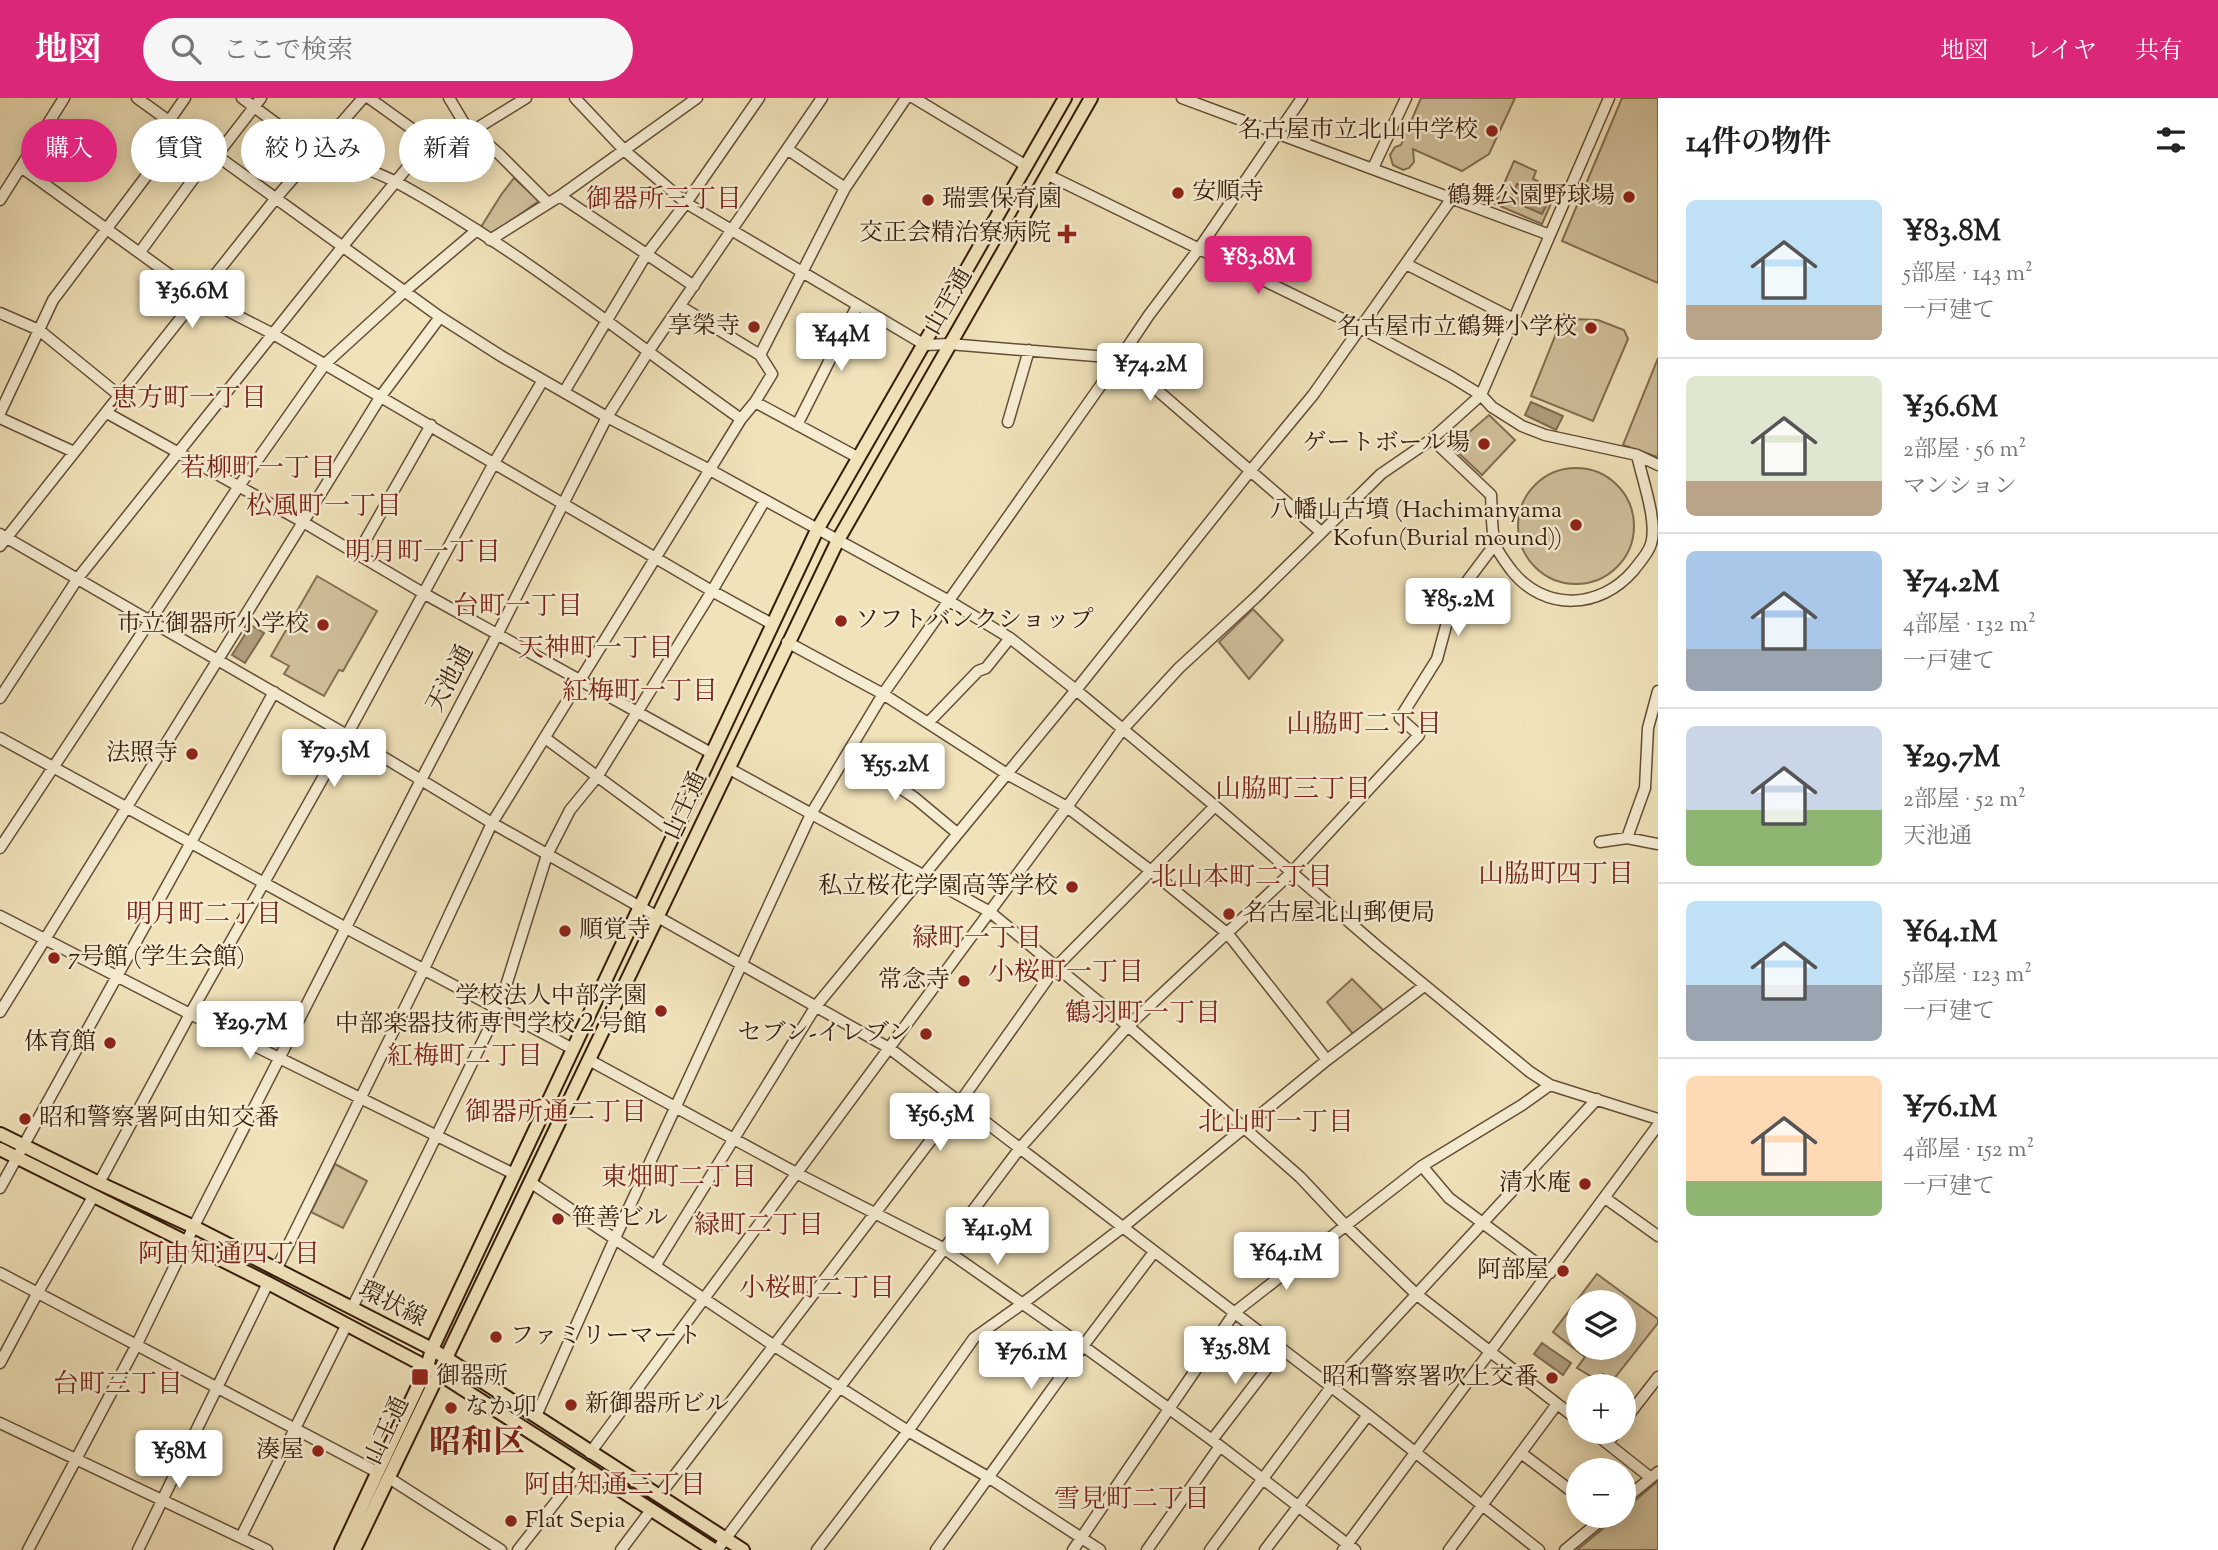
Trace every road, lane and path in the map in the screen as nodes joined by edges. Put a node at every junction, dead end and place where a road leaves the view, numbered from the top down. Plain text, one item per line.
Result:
1 (64, 98) edge
2 (137, 98) edge
3 (185, 98) edge
4 (242, 98) edge
5 (261, 98) edge
6 (363, 98) edge
7 (369, 98) edge
8 (526, 98) edge
9 (575, 98) edge
10 (759, 98) edge
11 (822, 98) edge
12 (906, 98) edge
13 (914, 98) edge
14 (1065, 98) edge
15 (1091, 98) edge
16 (1182, 98) edge
17 (1301, 98) edge
18 (1406, 98) edge
19 (1609, 98) edge
20 (694, 99) edge
21 (454, 100) edge
22 (255, 108) junction
23 (51, 119) edge
24 (166, 119) edge
25 (170, 119) edge
26 (271, 119) edge
27 (345, 119) edge
28 (462, 119) edge
29 (492, 119) edge
30 (399, 120) edge
31 (1277, 132) junction
32 (227, 140) edge
33 (787, 149) junction
34 (495, 151) edge
35 (625, 151) junction
36 (227, 163) edge
37 (1025, 165) junction
38 (21, 167) edge
39 (1373, 168) junction
40 (1048, 175) junction
41 (385, 178) edge
42 (399, 178) edge
43 (42, 182) edge
44 (142, 182) edge
45 (194, 182) edge
46 (290, 182) edge
47 (396, 182) junction
48 (845, 188) junction
49 (560, 196) junction
50 (276, 198) junction
51 (1452, 198) junction
52 (0, 200) edge
53 (548, 203) junction
54 (686, 203) junction
55 (108, 228) junction
56 (477, 230) junction
57 (731, 232) junction
58 (1550, 235) junction
59 (490, 240) junction
60 (343, 246) junction
61 (1198, 250) junction
62 (140, 252) junction
63 (646, 255) junction
64 (1406, 264) junction
65 (801, 273) junction
66 (694, 286) junction
67 (405, 291) junction
68 (200, 296) junction
69 (680, 306) junction
70 (857, 306) junction
71 (0, 313) edge
72 (440, 317) junction
73 (1514, 319) junction
74 (607, 320) junction
75 (1361, 328) junction
76 (39, 330) junction
77 (273, 334) junction
78 (949, 344) junction
79 (925, 345) junction
80 (1030, 351) junction
81 (648, 352) junction
82 (760, 355) junction
83 (1121, 358) junction
84 (325, 364) junction
85 (543, 380) junction
86 (564, 392) junction
87 (1482, 395) junction
88 (120, 396) junction
89 (381, 396) junction
90 (755, 402) junction
91 (107, 412) junction
92 (0, 415) edge
93 (607, 417) junction
94 (741, 419) junction
95 (1008, 422) dead end
96 (431, 425) junction
97 (797, 425) junction
98 (1432, 439) junction
99 (75, 452) junction
100 (179, 453) junction
101 (1637, 455) junction
102 (859, 458) junction
103 (494, 463) junction
104 (1658, 465) edge
105 (710, 470) junction
106 (1251, 470) junction
107 (239, 486) junction
108 (765, 500) junction
109 (562, 502) junction
110 (303, 522) junction
111 (817, 530) junction
112 (1321, 531) junction
113 (2, 539) edge
114 (838, 540) junction
115 (1495, 544) junction
116 (357, 555) junction
117 (655, 557) junction
118 (78, 578) junction
119 (712, 591) junction
120 (423, 593) junction
121 (950, 601) junction
122 (151, 620) junction
123 (772, 624) junction
124 (498, 633) junction
125 (1010, 638) junction
126 (788, 642) junction
127 (219, 660) junction
128 (581, 680) junction
129 (1076, 690) junction
130 (1658, 691) edge
131 (274, 692) junction
132 (883, 694) junction
133 (0, 698) edge
134 (637, 712) junction
135 (928, 723) junction
136 (1653, 729) edge
137 (1122, 730) junction
138 (347, 735) junction
139 (0, 738) edge
140 (545, 738) junction
141 (711, 753) junction
142 (848, 753) junction
143 (53, 767) junction
144 (728, 768) junction
145 (1006, 774) junction
146 (597, 777) junction
147 (421, 780) junction
148 (126, 806) junction
149 (1215, 806) junction
150 (1067, 807) junction
151 (811, 814) junction
152 (492, 823) junction
153 (674, 833) junction
154 (957, 833) junction
155 (1627, 838) junction
156 (190, 842) junction
157 (1600, 842) dead end
158 (1658, 844) edge
159 (0, 848) edge
160 (547, 855) junction
161 (1151, 872) junction
162 (1292, 872) junction
163 (922, 875) junction
164 (263, 883) junction
165 (639, 908) junction
166 (990, 912) junction
167 (0, 916) edge
168 (657, 916) junction
169 (346, 928) junction
170 (1228, 934) junction
171 (46, 939) junction
172 (741, 963) junction
173 (1056, 967) junction
174 (424, 969) junction
175 (117, 976) junction
176 (1424, 986) junction
177 (816, 1006) junction
178 (499, 1008) junction
179 (0, 1012) edge
180 (190, 1014) junction
181 (1128, 1026) junction
182 (889, 1048) junction
183 (573, 1049) junction
184 (279, 1058) junction
185 (589, 1059) junction
186 (1327, 1060) junction
187 (1550, 1085) junction
188 (361, 1099) junction
189 (1597, 1099) junction
190 (960, 1102) junction
191 (675, 1107) junction
192 (1658, 1119) edge
193 (1658, 1125) edge
194 (1243, 1127) junction
195 (0, 1134) edge
196 (435, 1136) junction
197 (732, 1139) junction
198 (24, 1146) junction
199 (1020, 1147) junction
200 (0, 1149) edge
201 (17, 1158) junction
202 (1422, 1166) junction
203 (514, 1174) junction
204 (798, 1174) junction
205 (530, 1182) junction
206 (99, 1183) junction
207 (0, 1188) edge
208 (93, 1197) junction
209 (1605, 1198) junction
210 (876, 1213) junction
211 (1483, 1223) junction
212 (1346, 1226) junction
213 (194, 1227) junction
214 (1123, 1227) junction
215 (1658, 1236) edge
216 (615, 1238) junction
217 (187, 1242) junction
218 (943, 1248) junction
219 (1154, 1252) junction
220 (655, 1266) junction
221 (276, 1270) junction
222 (1550, 1272) junction
223 (0, 1273) edge
224 (268, 1283) junction
225 (38, 1292) junction
226 (1416, 1294) junction
227 (705, 1298) junction
228 (1023, 1304) junction
229 (352, 1308) junction
230 (1235, 1312) junction
231 (347, 1324) junction
232 (773, 1345) junction
233 (136, 1346) junction
234 (1083, 1346) junction
235 (432, 1349) junction
236 (1281, 1350) junction
237 (1491, 1352) junction
238 (446, 1357) junction
239 (0, 1363) edge
240 (432, 1370) junction
241 (1658, 1377) edge
242 (1331, 1387) junction
243 (216, 1388) junction
244 (839, 1388) junction
245 (1557, 1404) junction
246 (1636, 1405) edge
247 (1168, 1409) junction
248 (1566, 1411) edge
249 (1368, 1415) junction
250 (536, 1416) junction
251 (0, 1423) edge
252 (294, 1430) junction
253 (908, 1431) junction
254 (1216, 1443) junction
255 (1609, 1444) edge
256 (590, 1453) junction
257 (1416, 1453) junction
258 (1521, 1453) junction
259 (77, 1459) junction
260 (584, 1466) junction
261 (383, 1475) junction
262 (1654, 1475) edge
263 (988, 1477) junction
264 (1262, 1479) junction
265 (1566, 1487) edge
266 (1636, 1490) edge
267 (659, 1496) junction
268 (164, 1500) junction
269 (1298, 1506) junction
270 (1482, 1506) junction
271 (651, 1510) junction
272 (1591, 1528) edge
273 (241, 1537) junction
274 (1081, 1538) junction
275 (727, 1539) junction
276 (1349, 1548) edge
277 (28, 1550) edge
278 (138, 1550) edge
279 (267, 1550) edge
280 (341, 1550) edge
281 (354, 1550) edge
282 (501, 1550) edge
283 (518, 1550) edge
284 (621, 1550) edge
285 (715, 1550) edge
286 (743, 1550) edge
287 (817, 1550) edge
288 (936, 1550) edge
289 (1073, 1550) edge
290 (1100, 1550) edge
291 (1147, 1550) edge
292 (1210, 1550) edge
293 (1265, 1550) edge
294 (1449, 1550) edge
295 (1539, 1550) edge
296 (1565, 1550) edge

1 - 23 street
2 - 24 street
3 - 25 street
4 - 22 street
5 - 22 street
6 - 27 street
7 - 30 street
8 - 29 street
9 - 35 street
10 - 54 street
11 - 33 street, 天池通
12 - 48 street
13 - 37 street
14 - 37 main road, 山王通
15 - 40 main road, 山王通
16 - 31 street
17 - 31 street
18 - 39 street
19 - 58 street
20 - 35 street
21 - 28 street
22 - 26 street
22 - 32 street
31 - 39 street
31 - 61 street
33 - 48 street
33 - 57 street, 天池通
34 - 53 street
35 - 49 street
35 - 54 street
36 - 50 street
37 - 79 main road, 山王通
38 - 52 street
39 - 51 street
40 - 61 street
40 - 78 main road, 山王通
41 - 47 street
42 - 47 street
43 - 55 street
44 - 55 street
45 - 62 street
46 - 50 street
47 - 56 street
47 - 60 street
48 - 65 street
49 - 53 street
49 - 63 street
50 - 60 street
50 - 68 street
51 - 58 street
51 - 64 street
53 - 59 street
54 - 57 street
54 - 63 street
55 - 62 street
55 - 76 street
56 - 59 street
56 - 67 street
57 - 65 street
57 - 66 street, 天池通
58 - 73 street
59 - 74 street
60 - 67 street
60 - 77 street
61 - 75 street
61 - 83 street
62 - 68 street
63 - 66 street
63 - 74 street
64 - 73 street
64 - 75 street
65 - 70 street
65 - 82 street
66 - 69 street, 天池通
67 - 72 street
67 - 84 street
68 - 77 street
68 - 88 street
69 - 81 street, 天池通
69 - 82 street
70 - 79 street
70 - 97 street
71 - 76 street
72 - 85 street
72 - 89 street
73 - 87 street
74 - 81 street
74 - 86 street
75 - 87 street
75 - 106 street
76 - 88 street
76 - 92 street
77 - 84 street
77 - 100 street
78 - 79 street
78 - 80 street
78 - 114 main road, 山王通
79 - 102 main road, 山王通
80 - 83 street
80 - 95 street
81 - 93 street, 天池通
81 - 94 street
82 - 90 street
83 - 106 street
83 - 121 street
84 - 89 street
84 - 107 street
85 - 86 street
85 - 103 street
86 - 93 street
87 - 98 street
87 - 101 street
88 - 91 street
89 - 96 street
89 - 110 street
90 - 94 street
90 - 97 street
91 - 99 street
91 - 100 street
92 - 99 street
93 - 105 street
93 - 109 street, 天池通
94 - 105 street
96 - 103 street
96 - 116 street
97 - 102 street
98 - 112 street
98 - 115 street
99 - 113 street
100 - 107 street
100 - 118 street
101 - 104 street
101 - 115 street
102 - 111 main road, 山王通
103 - 109 street
103 - 120 street
105 - 108 street
105 - 117 street
106 - 112 street
106 - 129 street
107 - 110 street
107 - 122 street
108 - 111 street
108 - 119 street
109 - 117 street
109 - 124 street, 天池通
110 - 116 street
110 - 127 street
111 - 114 street
111 - 123 main road, 山王通
112 - 137 street
113 - 118 street
114 - 121 street
114 - 126 main road, 山王通
115 - 162 street
116 - 120 street
117 - 119 street
117 - 128 street
118 - 122 street
118 - 133 street
119 - 123 street
119 - 134 street
120 - 124 street
120 - 138 street
121 - 125 street
121 - 132 street
122 - 127 street
122 - 143 street
123 - 141 main road, 山王通
124 - 128 street
124 - 147 street, 天池通
125 - 129 street
125 - 135 street
126 - 132 street
126 - 144 main road, 山王通
127 - 131 street
127 - 148 street
128 - 134 street
128 - 140 street
129 - 137 street
129 - 145 street
130 - 136 street
131 - 138 street
131 - 156 street
132 - 135 street
132 - 142 street
134 - 141 street
134 - 146 street
135 - 145 street
136 - 155 street
137 - 149 street
137 - 150 street
138 - 147 street
138 - 164 street
139 - 143 street
140 - 146 street
140 - 152 street
141 - 153 main road, 山王通
142 - 151 street
142 - 154 street
143 - 148 street
143 - 159 street
144 - 151 street
144 - 168 main road, 山王通
145 - 150 street
145 - 154 street
146 - 153 street
146 - 160 street
147 - 152 street
147 - 169 street, 天池通
148 - 156 street
148 - 171 street
149 - 161 street
149 - 162 street
150 - 161 street
150 - 166 street
151 - 163 street
151 - 172 street
152 - 160 street
152 - 174 street
153 - 165 main road, 山王通
154 - 163 street
155 - 157 street
155 - 158 street
156 - 164 street
156 - 175 street
160 - 165 street
160 - 178 street
161 - 170 street
161 - 173 street
162 - 170 street
162 - 176 street
163 - 166 street
163 - 177 street
164 - 169 street
164 - 180 street
165 - 168 street
165 - 183 main road, 山王通
166 - 173 street
166 - 182 street
167 - 171 street
168 - 172 street
168 - 185 main road, 山王通
169 - 174 street
169 - 184 street, 天池通
170 - 181 street
170 - 186 street
171 - 175 street
171 - 179 street
172 - 177 street
172 - 191 street
173 - 181 street
173 - 190 street
174 - 178 street
174 - 188 street
175 - 180 street
175 - 198 street
176 - 186 street
176 - 187 street
177 - 182 street
177 - 197 street
178 - 183 street
178 - 196 street
180 - 184 street
180 - 206 street
181 - 194 street
181 - 199 street
182 - 190 street
182 - 204 street
183 - 203 main road, 山王通
184 - 188 street
184 - 213 street, 天池通
185 - 191 street
185 - 205 main road, 山王通
186 - 194 street
187 - 189 street
187 - 202 street
188 - 196 street
188 - 221 street
189 - 192 street
189 - 211 street
190 - 199 street
190 - 210 street
191 - 197 street
191 - 216 street
193 - 209 street
194 - 212 street
194 - 214 street
195 - 198 main road, 環状線
196 - 203 street
196 - 229 street
197 - 204 street
197 - 220 street
198 - 201 street
198 - 206 main road, 環状線
199 - 214 street
199 - 218 street
200 - 201 main road, 環状線
201 - 207 street
201 - 208 main road, 環状線
202 - 211 street
202 - 212 street
203 - 235 main road, 山王通
204 - 210 street
204 - 227 street
205 - 216 street
205 - 238 main road, 山王通
206 - 213 main road, 環状線
208 - 217 main road, 環状線
208 - 225 street
209 - 215 street
209 - 222 street
210 - 218 street
210 - 232 street
211 - 222 street
211 - 226 street
212 - 226 street
212 - 230 street
213 - 217 street, 天池通
213 - 221 main road, 環状線
214 - 219 street
214 - 228 street
216 - 220 street
216 - 250 street
217 - 224 main road, 環状線
217 - 233 street, 天池通
218 - 228 street
218 - 244 street
219 - 230 street
219 - 234 street
220 - 227 street
221 - 229 main road, 環状線
222 - 237 street
223 - 225 street
224 - 231 main road, 環状線
224 - 243 street
225 - 233 street
225 - 239 street
226 - 237 street
226 - 242 street
227 - 232 street
227 - 256 street
228 - 234 street
228 - 253 street
229 - 235 main road, 環状線
230 - 236 street
230 - 247 street
231 - 240 main road, 環状線
231 - 252 street
232 - 244 street
232 - 267 street
233 - 243 street
233 - 259 street, 天池通
234 - 247 street
234 - 263 street
235 - 238 main road, 環状線
235 - 240 main road, 山王通
236 - 242 street
236 - 254 street
237 - 245 street
237 - 257 street
238 - 240 main road, 山王通
238 - 250 main road, 環状線
240 - 260 main road, 環状線
240 - 261 main road, 山王通
241 - 246 street
242 - 249 street
242 - 264 street
243 - 252 street
243 - 268 street
244 - 253 street
244 - 275 street
245 - 248 street
245 - 258 street
247 - 254 street
247 - 274 street
249 - 257 street
249 - 269 street
250 - 256 main road, 環状線
251 - 259 street
252 - 261 street
252 - 273 street
253 - 263 street
253 - 287 street
254 - 264 street
254 - 291 street
255 - 262 street
256 - 267 main road, 環状線
257 - 270 street
257 - 276 street
258 - 265 street
258 - 270 street
259 - 268 street
259 - 277 street, 天池通
260 - 271 main road, 環状線
260 - 283 street
261 - 280 main road, 山王通
261 - 281 main road, 山王通
261 - 282 street
262 - 266 street
263 - 274 street
263 - 288 street
264 - 269 street
264 - 292 street
267 - 275 main road, 環状線
268 - 273 street
268 - 278 street
269 - 276 street
269 - 293 street
270 - 294 street
270 - 295 street
271 - 284 street
271 - 285 main road, 環状線
272 - 296 street
273 - 279 street
274 - 289 street
274 - 290 street
275 - 285 street
275 - 286 main road, 環状線

